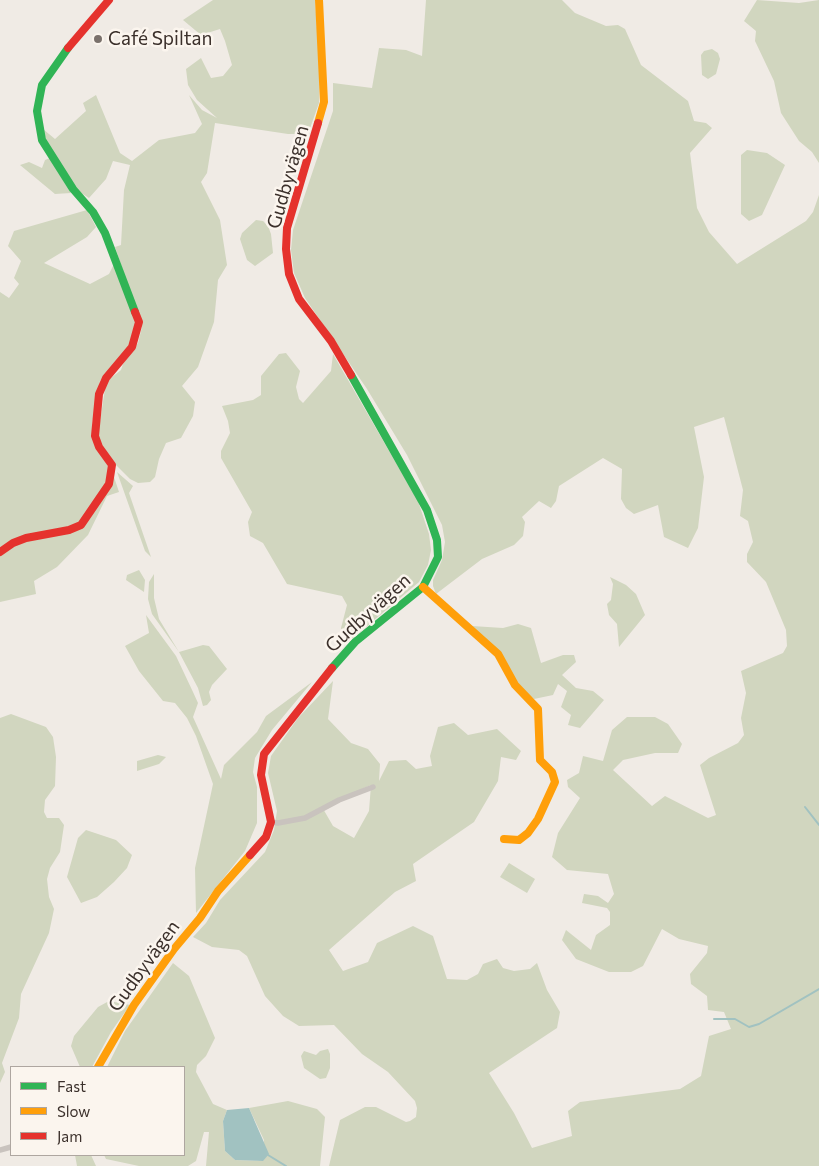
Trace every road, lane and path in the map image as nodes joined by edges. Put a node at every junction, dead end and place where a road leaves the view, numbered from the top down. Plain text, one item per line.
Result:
1 (109, 0) edge
2 (319, 0) edge
3 (0, 552) edge
4 (423, 587) junction
5 (373, 787) dead end
6 (270, 822) junction
7 (504, 839) dead end
8 (99, 1066) edge

1 - 3 street
2 - 4 street, Gudbyvägen
4 - 6 street, Gudbyvägen
4 - 7 street
5 - 6 street
6 - 8 street, Gudbyvägen

